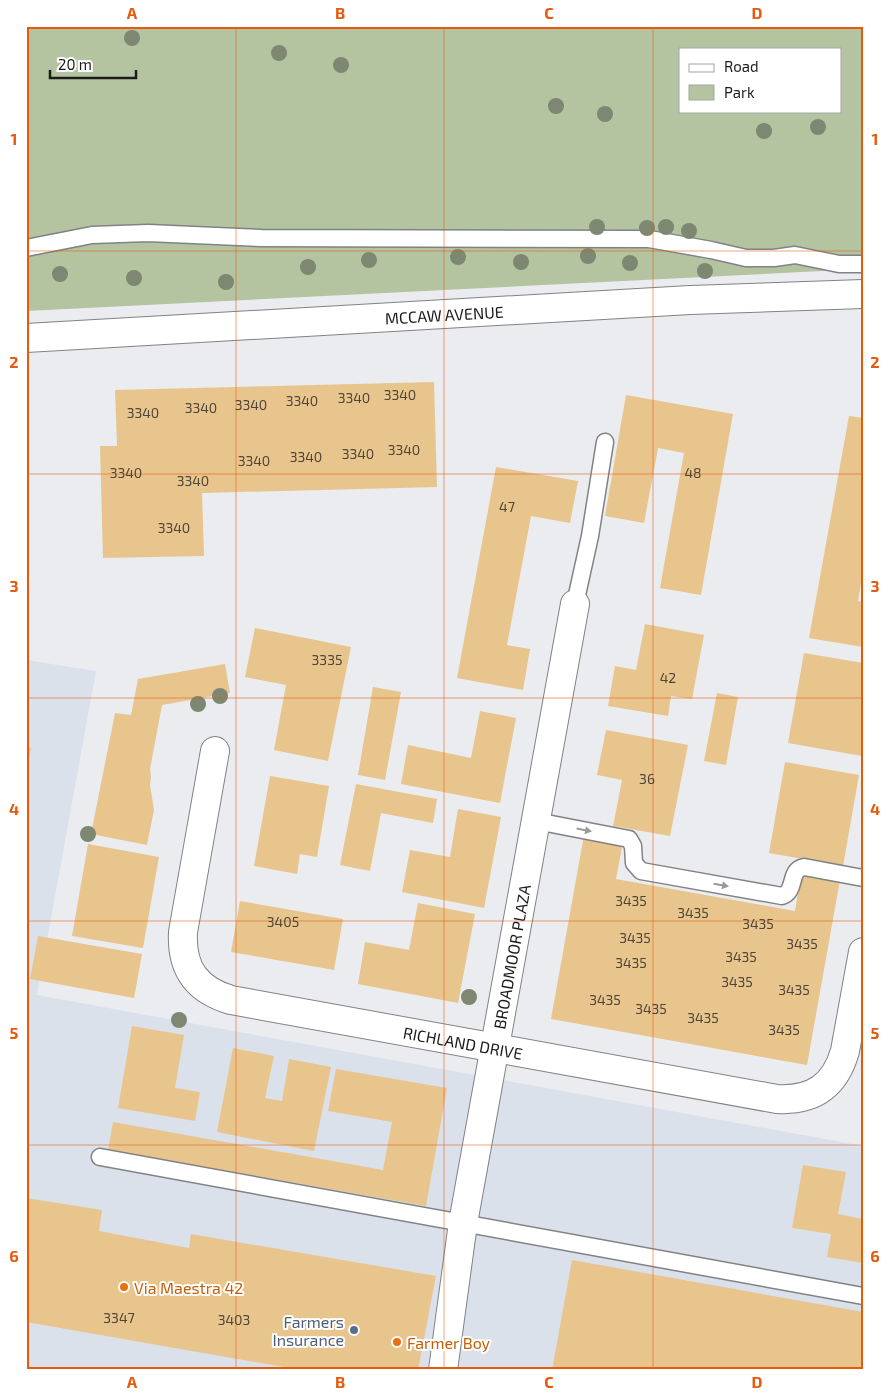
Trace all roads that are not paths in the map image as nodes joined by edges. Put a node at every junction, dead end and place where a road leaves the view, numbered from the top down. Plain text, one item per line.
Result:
1 (26, 248) edge
2 (863, 264) edge
3 (863, 294) edge
4 (26, 338) edge
5 (604, 442) dead end
6 (575, 604) joint
7 (215, 751) dead end
8 (536, 821) junction
9 (863, 878) edge
10 (862, 956) edge
11 (495, 1048) junction
12 (100, 1157) dead end
13 (463, 1223) junction
14 (863, 1296) edge
15 (443, 1370) edge

1 - 2 lane
3 - 4 street, MCCAW AVENUE
5 - 6 lane
6 - 8 street, BROADMOOR PLAZA
7 - 11 street, RICHLAND DRIVE
8 -> 9 lane
8 - 11 street, BROADMOOR PLAZA
10 - 11 street, RICHLAND DRIVE
11 - 13 street, BROADMOOR PLAZA
12 - 13 lane
13 - 14 lane
13 - 15 street, BROADMOOR PLAZA

